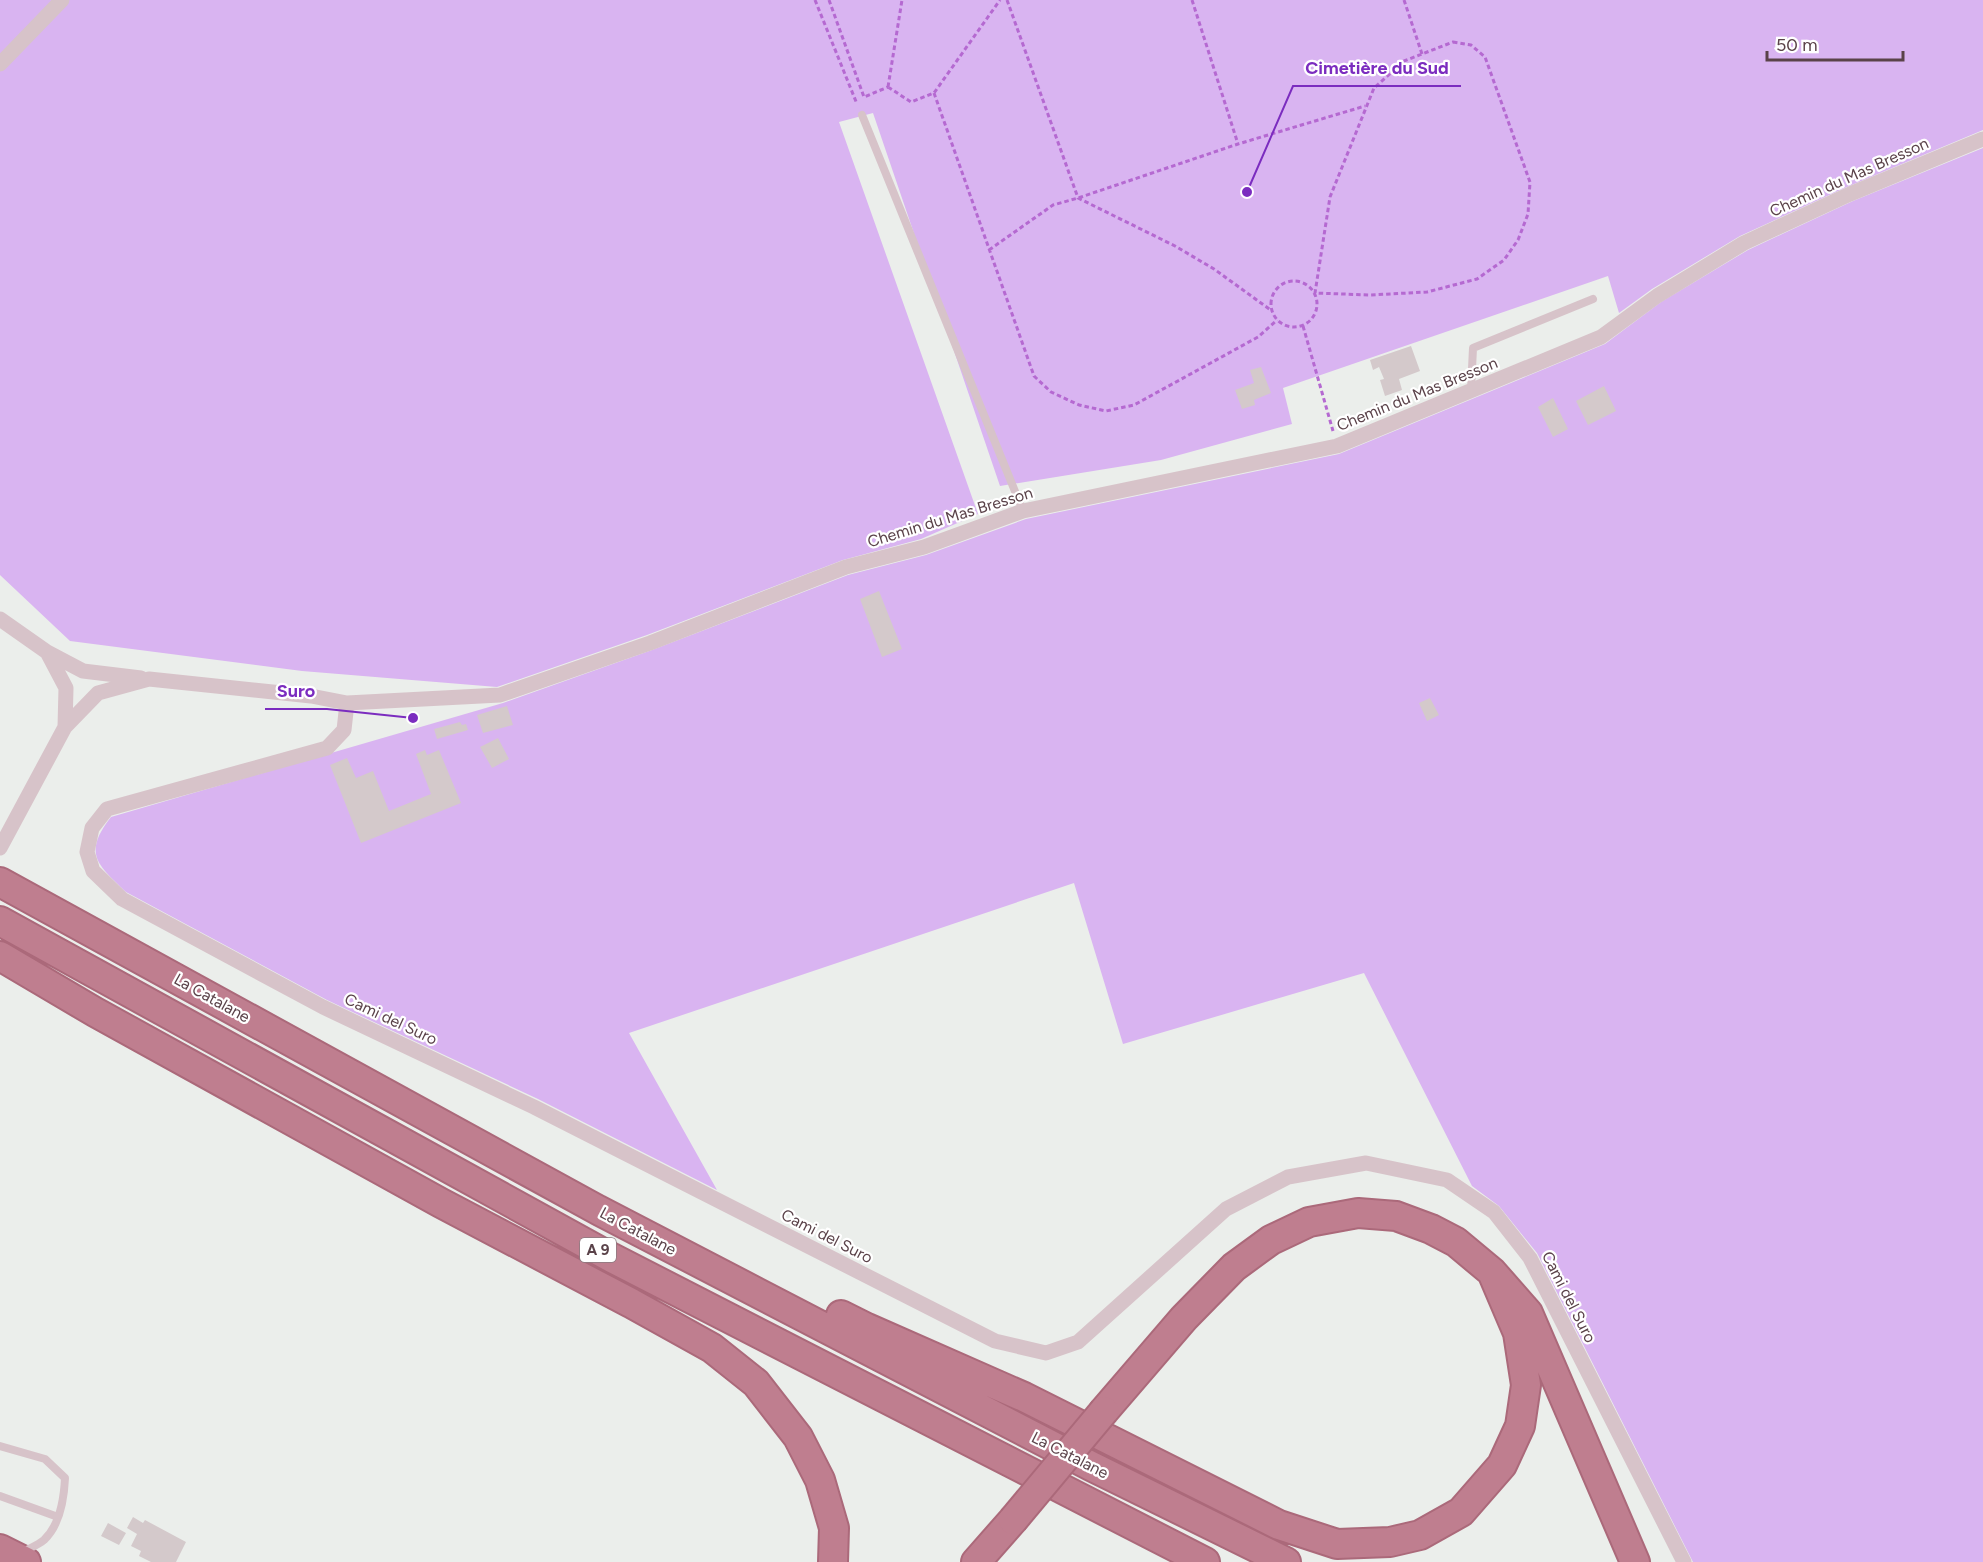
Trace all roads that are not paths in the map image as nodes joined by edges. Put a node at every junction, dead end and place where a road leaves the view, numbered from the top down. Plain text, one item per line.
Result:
1 (62, 0) edge
2 (0, 64) edge
3 (861, 115) road end
4 (1983, 139) edge
5 (1593, 299) dead end
6 (1471, 392) junction
7 (1023, 511) junction
8 (0, 619) edge
9 (47, 652) junction
10 (149, 679) junction
11 (347, 703) junction
12 (65, 727) junction
13 (0, 848) edge
14 (0, 882) edge
15 (0, 921) edge
16 (0, 956) edge
17 (708, 1268) junction
18 (1492, 1272) junction
19 (0, 1446) edge
20 (0, 1496) edge
21 (58, 1517) junction
22 (13, 1557) edge
23 (833, 1562) edge
24 (976, 1562) edge
25 (1205, 1562) edge
26 (1286, 1562) edge
27 (1635, 1562) edge
28 (1684, 1562) edge

1 - 2 street
3 - 7 lane
4 - 6 street, Chemin du Mas Bresson
5 - 6 lane
6 - 7 street, Chemin du Mas Bresson
7 - 11 street, Chemin du Mas Bresson
8 - 9 street
9 - 10 street
9 - 12 street
10 - 11 street, Chemin du Mas Bresson
10 - 12 street, Chemin du Mas Bresson
11 - 28 street, Cami del Suro
12 - 13 street, Chemin du Mas Bresson
14 - 17 highway, La Catalane / A 9
15 - 25 highway, A 9
16 - 23 highway
17 - 18 highway
17 - 26 highway, La Catalane / A 9
18 - 24 highway, bridge
18 - 27 highway
19 - 21 lane
20 - 21 lane
21 - 22 lane

